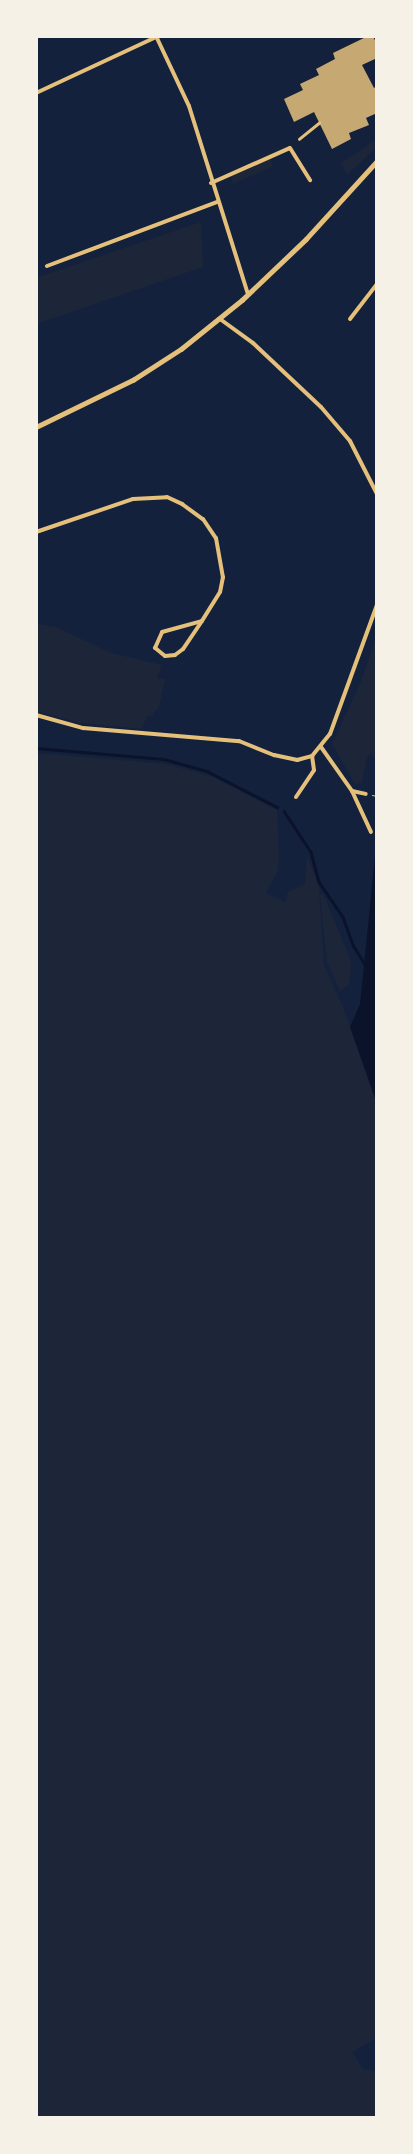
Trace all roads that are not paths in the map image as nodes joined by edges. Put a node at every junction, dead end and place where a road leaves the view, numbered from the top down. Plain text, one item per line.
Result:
1 (156, 37) edge
2 (36, 94) edge
3 (320, 123) dead end
4 (299, 139) dead end
5 (377, 161) edge
6 (310, 180) dead end
7 (211, 182) junction
8 (217, 202) junction
9 (47, 266) dead end
10 (377, 284) edge
11 (248, 294) junction
12 (220, 319) junction
13 (350, 319) dead end
14 (36, 426) edge
15 (377, 494) edge
16 (36, 532) edge
17 (377, 605) edge
18 (202, 621) junction
19 (36, 714) edge
20 (321, 747) junction
21 (312, 756) junction
22 (352, 791) junction
23 (366, 794) dead end
24 (296, 797) dead end
25 (371, 832) dead end

1 - 2 street
1 - 7 street
3 - 4 street
5 - 11 street
6 - 7 street
7 - 8 street
8 - 9 street
8 - 11 street
10 - 13 street
11 - 12 street
12 - 14 street
12 - 15 street
16 - 18 street
17 - 20 street
18 - 18 street
19 - 21 street
20 - 21 street
20 - 22 street
21 - 24 street
22 - 23 street
22 - 25 street

